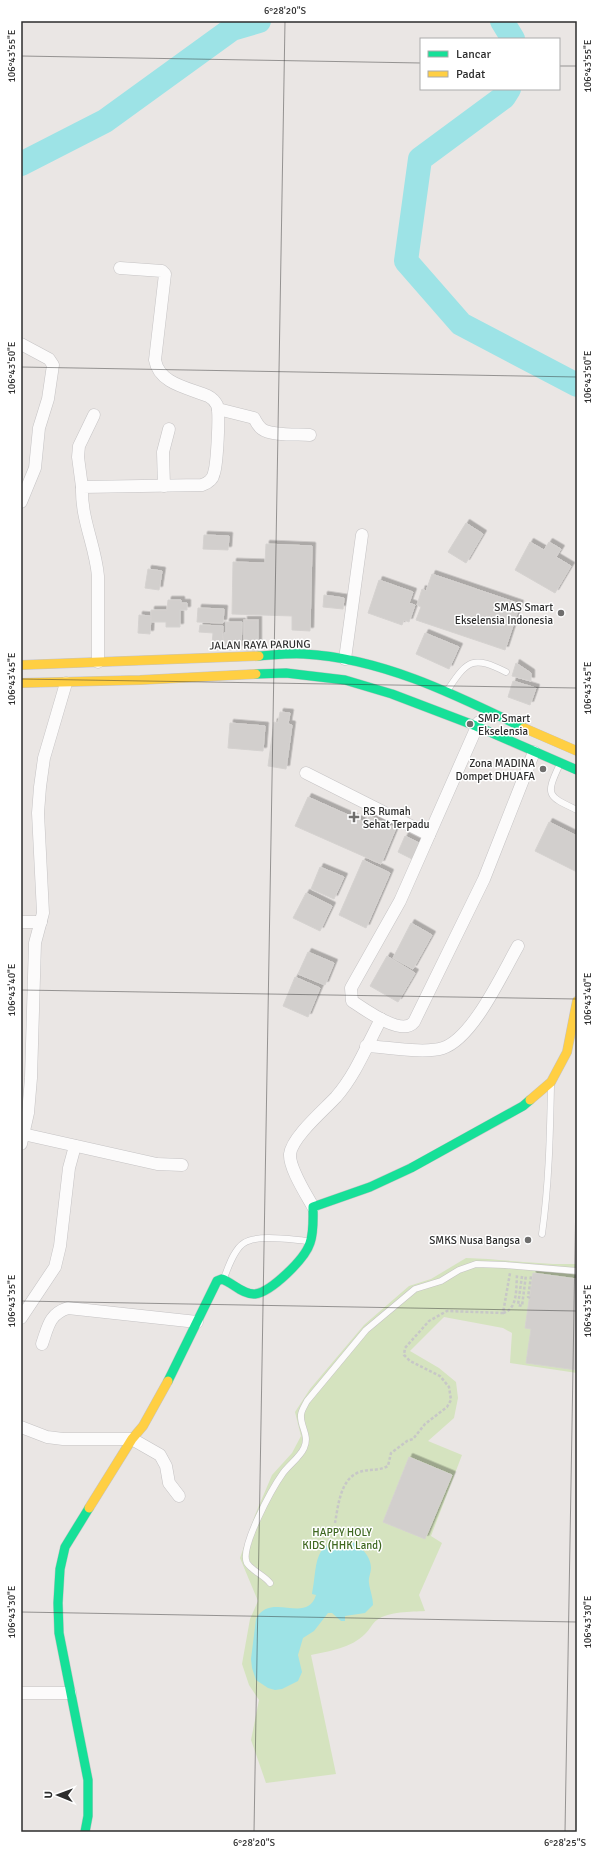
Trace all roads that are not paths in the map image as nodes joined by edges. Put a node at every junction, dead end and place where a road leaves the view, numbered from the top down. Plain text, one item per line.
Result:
1 (120, 268) dead end
2 (21, 344) edge
3 (218, 409) junction
4 (94, 415) dead end
5 (169, 429) dead end
6 (310, 435) dead end
7 (164, 486) junction
8 (82, 487) junction
9 (21, 502) edge
10 (362, 535) dead end
11 (345, 659) junction
12 (98, 662) junction
13 (21, 664) edge
14 (506, 672) dead end
15 (21, 683) edge
16 (66, 683) junction
17 (447, 691) junction
18 (485, 710) junction
19 (476, 726) junction
20 (577, 751) edge
21 (534, 752) junction
22 (560, 764) junction
23 (577, 770) edge
24 (306, 773) dead end
25 (577, 810) edge
26 (429, 835) junction
27 (21, 922) edge
28 (41, 922) junction
29 (518, 946) dead end
30 (577, 1001) edge
31 (381, 1019) junction
32 (366, 1046) junction
33 (551, 1082) junction
34 (22, 1139) edge
35 (75, 1146) junction
36 (182, 1165) dead end
37 (313, 1207) junction
38 (542, 1234) dead end
39 (311, 1241) junction
40 (577, 1271) edge
41 (224, 1279) junction
42 (21, 1318) edge
43 (197, 1322) junction
44 (42, 1344) dead end
45 (21, 1427) edge
46 (132, 1439) junction
47 (178, 1496) dead end
48 (270, 1583) dead end
49 (21, 1693) edge
50 (70, 1693) junction
51 (85, 1832) edge

1 - 3 street
2 - 9 street
3 - 6 street
3 - 7 street
4 - 8 street
5 - 7 street
7 - 8 street
8 - 12 street
10 - 11 street
11 - 12 main road, JALAN RAYA PARUNG
11 - 17 main road, JALAN RAYA PARUNG
12 - 13 main road, JALAN RAYA PARUNG
14 - 17 lane
15 - 16 main road
16 - 19 main road
16 - 28 street
17 - 18 main road, JALAN RAYA PARUNG
18 - 19 street
18 - 20 main road, JALAN RAYA PARUNG
19 - 21 main road
19 - 26 street
21 - 22 main road
21 - 31 street
22 - 23 main road
22 - 25 lane
24 - 26 street
26 - 31 street
27 - 28 street
28 - 34 street
29 - 32 street
30 - 33 main road
31 - 32 street
32 - 37 street
33 - 37 main road
33 - 38 lane
34 - 35 street
35 - 36 street
35 - 42 street
37 - 39 main road
39 - 41 lane
39 - 41 main road
40 - 48 lane
41 - 43 main road
43 - 44 street
43 - 46 main road
45 - 46 street
46 - 47 street
46 - 50 main road
49 - 50 street
50 - 51 main road

